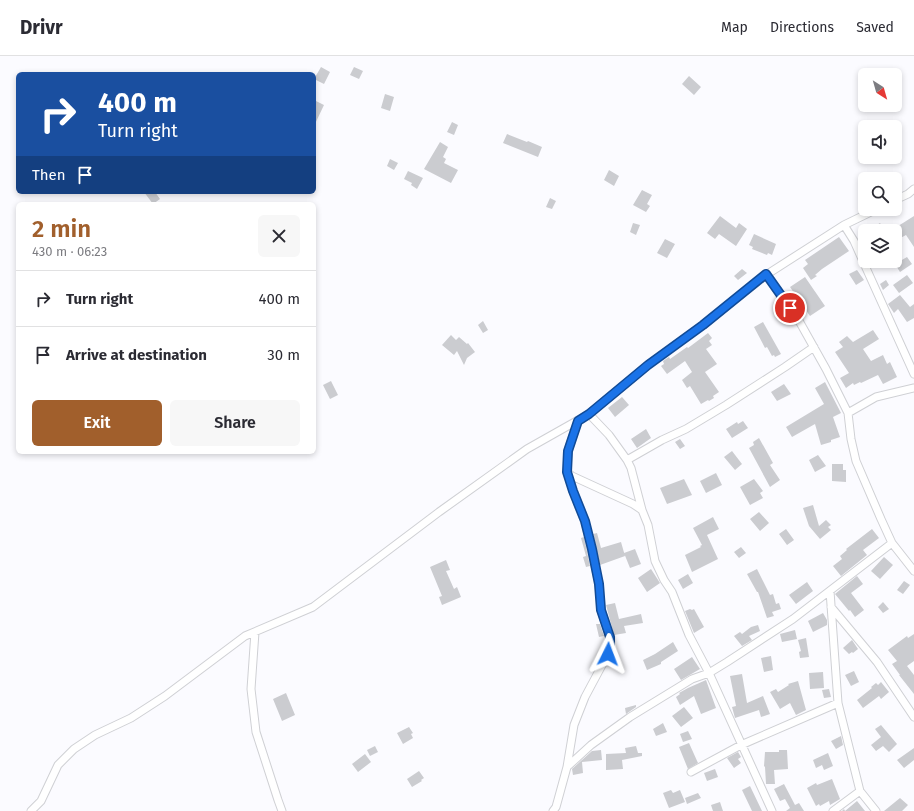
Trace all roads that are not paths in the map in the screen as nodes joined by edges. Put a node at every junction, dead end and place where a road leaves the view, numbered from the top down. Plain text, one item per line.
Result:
1 (914, 189) edge
2 (902, 197) edge
3 (863, 216) edge
4 (844, 225) junction
5 (766, 274) junction
6 (814, 347) junction
7 (914, 374) edge
8 (914, 388) edge
9 (848, 413) junction
10 (589, 414) junction
11 (578, 421) junction
12 (627, 460) junction
13 (567, 472) junction
14 (642, 510) junction
15 (892, 543) junction
16 (914, 571) edge
17 (830, 591) junction
18 (831, 607) junction
19 (255, 632) junction
20 (710, 673) junction
21 (838, 703) junction
22 (914, 717) edge
23 (741, 745) junction
24 (567, 767) junction
25 (691, 772) dead end
26 (860, 791) junction
27 (31, 811) edge
28 (282, 811) edge
29 (553, 811) edge
30 (772, 811) edge
31 (833, 811) edge
32 (876, 811) edge

1 - 2 street
3 - 4 street
4 - 5 street
4 - 7 street
5 - 6 street
5 - 10 street
6 - 9 street
6 - 12 street
8 - 9 street
9 - 15 street
10 - 11 street
10 - 12 street
11 - 13 street
11 - 19 street
12 - 14 street
13 - 14 street
13 - 24 street
14 - 20 street
15 - 16 street
15 - 17 street
17 - 18 street
17 - 20 street
18 - 21 street
18 - 22 street
19 - 27 street
19 - 28 street
20 - 23 street
20 - 24 street
21 - 23 street
21 - 26 street
23 - 25 street
23 - 30 street
24 - 29 street
26 - 31 street
26 - 32 street

